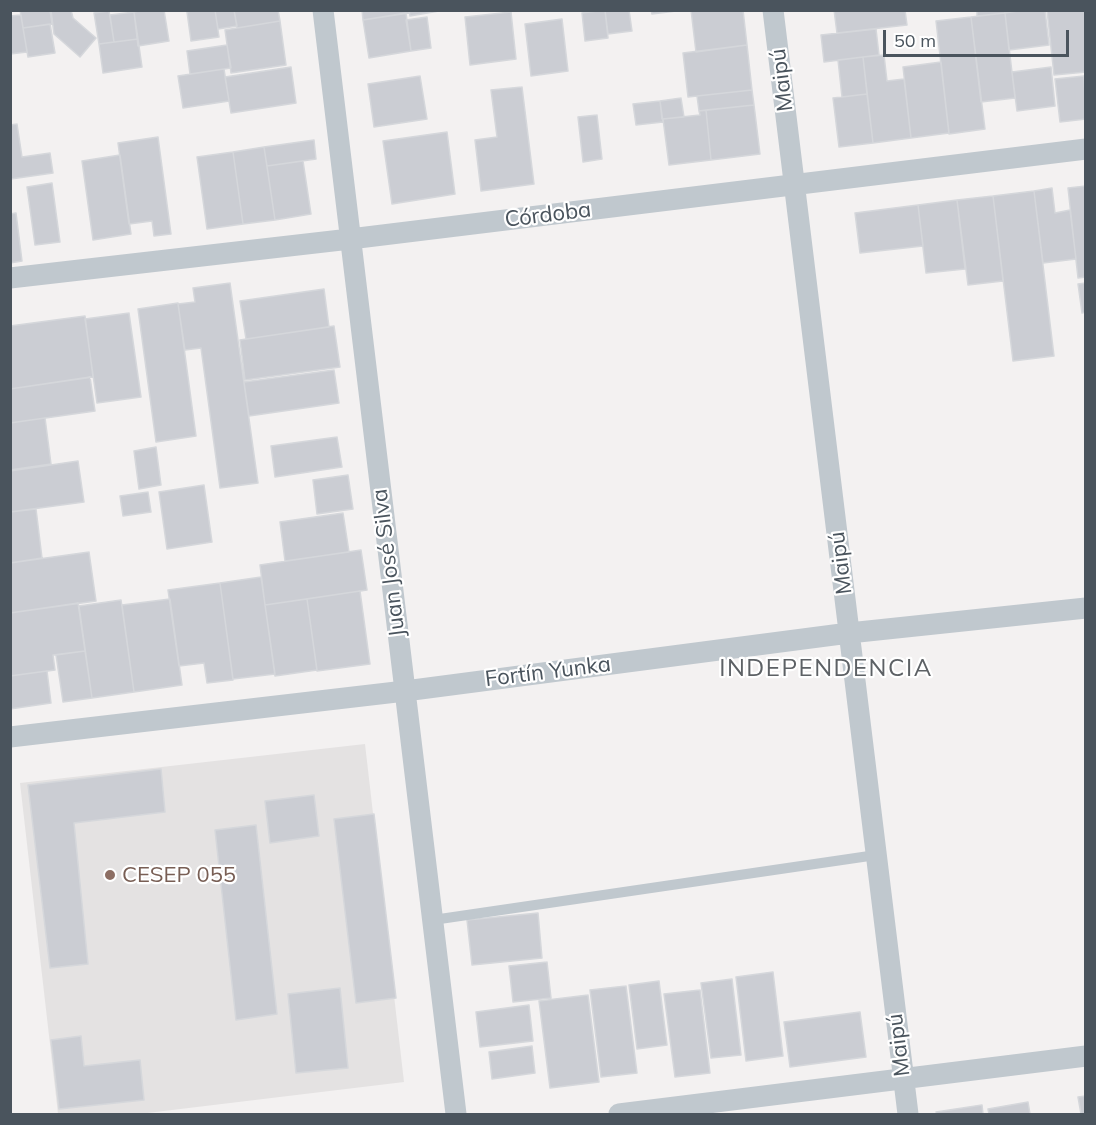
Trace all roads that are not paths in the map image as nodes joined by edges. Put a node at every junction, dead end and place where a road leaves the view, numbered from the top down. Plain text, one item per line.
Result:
1 (323, 10) edge
2 (773, 10) edge
3 (1086, 149) edge
4 (795, 186) junction
5 (350, 239) junction
6 (10, 278) edge
7 (1086, 608) edge
8 (849, 633) junction
9 (405, 691) junction
10 (10, 737) edge
11 (876, 855) junction
12 (433, 920) junction
13 (1086, 1056) edge
14 (903, 1078) junction
15 (456, 1114) edge
16 (619, 1114) edge
17 (908, 1114) edge

1 - 5 street, Juan José Silva
2 - 4 street, Maipú
3 - 4 street, Córdoba
4 - 5 street, Córdoba
4 - 8 street, Maipú
5 - 6 street, Córdoba
5 - 9 street, Juan José Silva
7 - 8 street, Fortín Yunka
8 - 9 street, Fortín Yunka
8 - 11 street, Maipú
9 - 10 street, Fortín Yunka
9 - 12 street, Juan José Silva
11 - 12 lane
11 - 14 street, Maipú
12 - 15 street, Juan José Silva
13 - 14 street
14 - 16 street
14 - 17 street, Maipú

